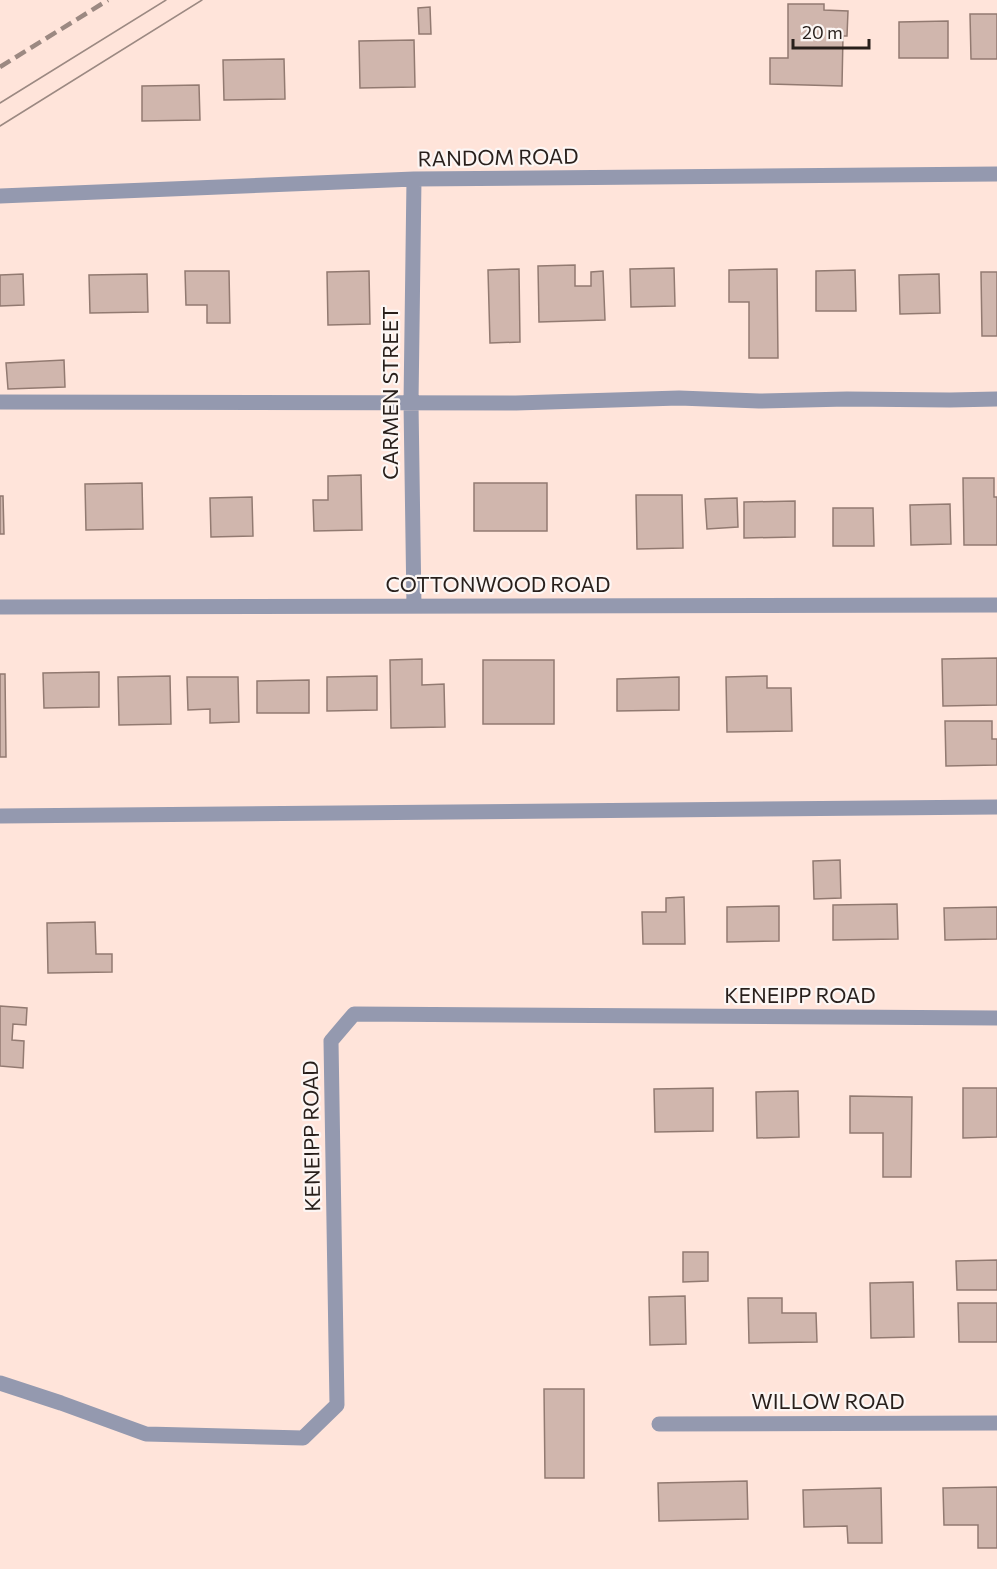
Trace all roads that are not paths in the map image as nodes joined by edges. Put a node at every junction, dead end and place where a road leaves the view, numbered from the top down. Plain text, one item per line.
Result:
1 (997, 174) edge
2 (414, 179) junction
3 (0, 196) edge
4 (997, 399) edge
5 (0, 402) edge
6 (411, 403) junction
7 (997, 605) edge
8 (414, 606) junction
9 (0, 607) edge
10 (997, 807) edge
11 (0, 816) edge
12 (997, 1018) edge
13 (0, 1383) edge
14 (997, 1423) edge
15 (659, 1424) dead end

1 - 2 street, RANDOM ROAD
2 - 3 street, RANDOM ROAD
2 - 6 street, CARMEN STREET
4 - 6 street
5 - 6 street
6 - 8 street, CARMEN STREET
7 - 8 street, COTTONWOOD ROAD
8 - 9 street, COTTONWOOD ROAD
10 - 11 street
12 - 13 street, KENEIPP ROAD
14 - 15 street, WILLOW ROAD

